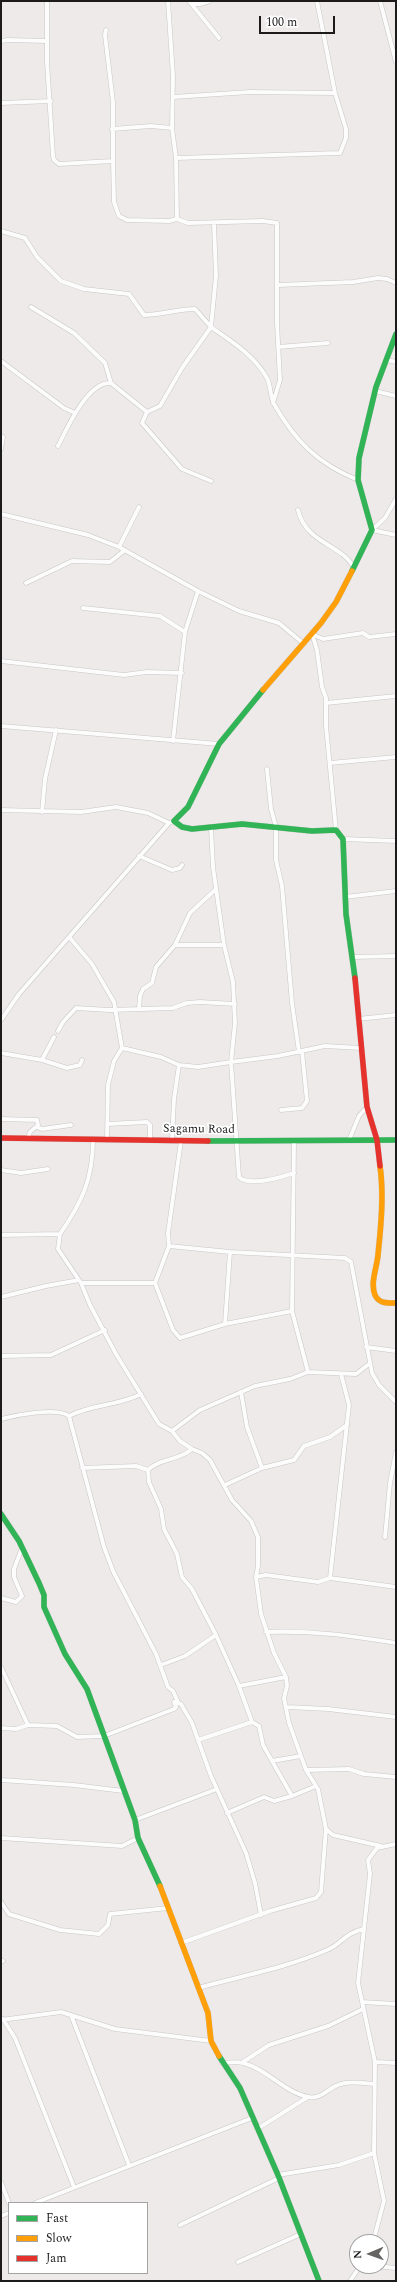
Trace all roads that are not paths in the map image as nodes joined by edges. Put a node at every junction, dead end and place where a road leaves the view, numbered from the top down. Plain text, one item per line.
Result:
1 (47, 1) edge
2 (168, 1) edge
3 (210, 1) edge
4 (317, 1) edge
5 (380, 1) edge
6 (190, 2) edge
7 (106, 30) dead end
8 (220, 38) dead end
9 (1, 41) edge
10 (46, 41) junction
11 (394, 47) edge
12 (396, 62) edge
13 (335, 93) junction
14 (173, 97) junction
15 (51, 101) junction
16 (1, 103) edge
17 (172, 128) junction
18 (112, 129) junction
19 (176, 158) junction
20 (113, 161) junction
21 (178, 219) junction
22 (214, 224) junction
23 (1, 231) edge
24 (396, 282) edge
25 (278, 284) junction
26 (31, 307) dead end
27 (211, 326) junction
28 (396, 334) edge
29 (328, 343) dead end
30 (278, 347) junction
31 (387, 360) junction
32 (1, 361) edge
33 (396, 362) edge
34 (111, 382) junction
35 (375, 391) junction
36 (396, 396) edge
37 (273, 403) junction
38 (147, 412) junction
39 (75, 413) junction
40 (3, 437) dead end
41 (58, 446) dead end
42 (1, 449) edge
43 (358, 480) junction
44 (211, 481) dead end
45 (396, 499) edge
46 (139, 507) dead end
47 (298, 510) dead end
48 (1, 514) edge
49 (372, 530) junction
50 (396, 535) edge
51 (118, 547) junction
52 (125, 550) junction
53 (354, 568) junction
54 (26, 583) dead end
55 (198, 592) junction
56 (83, 608) dead end
57 (185, 632) junction
58 (312, 634) junction
59 (396, 634) edge
60 (304, 644) junction
61 (1, 661) edge
62 (182, 673) junction
63 (396, 696) edge
64 (326, 703) junction
65 (1, 726) edge
66 (56, 730) junction
67 (173, 740) junction
68 (219, 744) junction
69 (396, 757) edge
70 (330, 763) junction
71 (267, 769) dead end
72 (1, 810) edge
73 (42, 812) junction
74 (171, 822) junction
75 (276, 827) junction
76 (211, 828) junction
77 (336, 830) junction
78 (344, 839) junction
79 (396, 841) edge
80 (139, 856) junction
81 (182, 865) dead end
82 (216, 889) junction
83 (396, 891) edge
84 (345, 897) junction
85 (70, 938) junction
86 (175, 945) junction
87 (224, 945) junction
88 (396, 956) edge
89 (353, 957) junction
90 (235, 1004) junction
91 (114, 1008) junction
92 (124, 1009) junction
93 (139, 1010) junction
94 (396, 1015) edge
95 (116, 1018) junction
96 (1, 1020) edge
97 (358, 1020) junction
98 (58, 1031) dead end
99 (54, 1037) dead end
100 (122, 1048) junction
101 (362, 1048) junction
102 (300, 1052) junction
103 (1, 1053) edge
104 (42, 1060) junction
105 (82, 1060) dead end
106 (231, 1062) junction
107 (180, 1065) junction
108 (366, 1107) junction
109 (281, 1110) dead end
110 (1, 1119) edge
111 (107, 1124) junction
112 (71, 1125) dead end
113 (37, 1127) junction
114 (1, 1138) edge
115 (28, 1139) junction
116 (93, 1139) junction
117 (107, 1140) junction
118 (150, 1140) junction
119 (349, 1140) junction
120 (377, 1140) junction
121 (396, 1140) edge
122 (172, 1141) junction
123 (181, 1141) junction
124 (238, 1141) junction
125 (294, 1142) junction
126 (48, 1169) dead end
127 (1, 1170) edge
128 (294, 1173) junction
129 (60, 1234) junction
130 (1, 1235) edge
131 (169, 1246) junction
132 (230, 1252) junction
133 (294, 1256) junction
134 (80, 1282) junction
135 (155, 1284) junction
136 (1, 1297) edge
137 (396, 1303) edge
138 (292, 1312) junction
139 (225, 1324) junction
140 (105, 1330) junction
141 (366, 1347) junction
142 (396, 1351) edge
143 (1, 1356) edge
144 (369, 1364) junction
145 (308, 1372) junction
146 (341, 1374) junction
147 (241, 1392) junction
148 (141, 1394) junction
149 (396, 1402) edge
150 (69, 1416) junction
151 (1, 1419) edge
152 (347, 1425) junction
153 (172, 1432) junction
154 (192, 1449) junction
155 (396, 1452) edge
156 (82, 1468) junction
157 (262, 1468) junction
158 (148, 1470) junction
159 (225, 1485) junction
160 (1, 1514) edge
161 (385, 1537) dead end
162 (23, 1548) junction
163 (256, 1577) junction
164 (330, 1578) junction
165 (396, 1587) edge
166 (1, 1598) edge
167 (266, 1632) junction
168 (216, 1635) junction
169 (396, 1643) edge
170 (161, 1665) junction
171 (1, 1667) edge
172 (286, 1677) junction
173 (239, 1686) junction
174 (174, 1702) junction
175 (287, 1707) junction
176 (396, 1717) edge
177 (252, 1722) junction
178 (28, 1725) junction
179 (1, 1728) edge
180 (104, 1736) junction
181 (198, 1740) junction
182 (301, 1756) junction
183 (272, 1761) junction
184 (306, 1770) junction
185 (396, 1778) edge
186 (1, 1780) edge
187 (316, 1786) junction
188 (217, 1789) junction
189 (123, 1791) junction
190 (292, 1796) junction
191 (227, 1813) junction
192 (135, 1820) junction
193 (326, 1829) junction
194 (1, 1838) edge
195 (138, 1838) junction
196 (396, 1844) edge
197 (381, 1846) junction
198 (1, 1902) edge
199 (168, 1908) junction
200 (261, 1915) junction
201 (364, 1929) junction
202 (181, 1943) junction
203 (198, 1988) junction
204 (362, 2002) junction
205 (396, 2004) edge
206 (363, 2009) junction
207 (71, 2015) junction
208 (2, 2019) edge
209 (211, 2041) junction
210 (243, 2062) junction
211 (375, 2062) junction
212 (222, 2063) junction
213 (396, 2063) edge
214 (374, 2084) junction
215 (308, 2097) junction
216 (252, 2118) junction
217 (257, 2129) junction
218 (374, 2153) junction
219 (129, 2165) junction
220 (279, 2176) junction
221 (1, 2182) edge
222 (74, 2187) junction
223 (9, 2202) edge
224 (36, 2202) edge
225 (180, 2225) dead end
226 (301, 2234) junction
227 (375, 2234) edge
228 (238, 2262) dead end
229 (319, 2281) edge

1 - 10 street
2 - 14 street
3 - 6 street
4 - 13 street
5 - 11 street
6 - 8 street
7 - 18 street
9 - 10 street
10 - 15 street
11 - 12 street
13 - 14 street
13 - 19 street
14 - 17 street
15 - 16 street
15 - 20 street
17 - 18 street
17 - 19 street
18 - 20 street
19 - 21 street
20 - 21 street
21 - 22 street
22 - 25 street
22 - 27 street
23 - 27 street
24 - 25 street
25 - 30 street
26 - 34 street
27 - 37 street
27 - 38 street
28 - 31 main road
29 - 30 street
30 - 37 street
31 - 33 street
31 - 35 main road
32 - 39 street
34 - 38 street
34 - 39 street
35 - 36 street
35 - 43 main road
37 - 43 street
38 - 44 street
39 - 41 street
40 - 42 street
43 - 49 main road
45 - 49 street
46 - 51 street
47 - 53 street
48 - 51 street
49 - 50 street
49 - 53 main road
51 - 52 street
52 - 54 street
52 - 55 street
53 - 58 main road
55 - 57 street
55 - 60 street
56 - 57 street
57 - 62 street
58 - 59 street
58 - 60 main road
58 - 64 street
60 - 68 main road
61 - 62 street
62 - 67 street
63 - 64 street
64 - 70 street
65 - 66 street
66 - 67 street
66 - 73 street
67 - 68 street
68 - 74 main road
69 - 70 street
70 - 77 street
71 - 75 street
72 - 73 street
73 - 74 street
74 - 76 main road
74 - 80 street
75 - 76 main road
75 - 77 main road
75 - 102 street
76 - 82 street
77 - 78 main road
78 - 79 street
78 - 84 main road
80 - 81 street
80 - 85 street
82 - 86 street
82 - 87 street
83 - 84 street
84 - 89 main road
85 - 91 street
85 - 96 street
86 - 87 street
86 - 93 street
87 - 90 street
88 - 89 street
89 - 97 main road
90 - 93 street
90 - 106 street
91 - 92 street
91 - 95 street
91 - 98 street
92 - 93 street
92 - 95 street
94 - 97 street
95 - 100 street
97 - 101 main road
99 - 104 street
100 - 107 street
100 - 111 street
101 - 102 street
101 - 108 main road
102 - 106 street
102 - 109 street
103 - 104 street
104 - 105 street
106 - 107 street
106 - 124 street
107 - 122 street
108 - 119 street
108 - 120 main road
110 - 113 street
111 - 117 street
111 - 118 street
112 - 113 street
113 - 115 street
114 - 115 main road, Sagamu Road
115 - 116 main road, Sagamu Road
116 - 117 main road, Sagamu Road
116 - 129 street
117 - 118 main road, Sagamu Road
118 - 122 main road, Sagamu Road
119 - 120 main road, Sagamu Road
119 - 125 main road, Sagamu Road
120 - 121 main road, Sagamu Road
120 - 137 main road
122 - 123 main road, Sagamu Road
123 - 124 main road, Sagamu Road
123 - 131 street
124 - 125 main road, Sagamu Road
124 - 128 street
125 - 128 street
126 - 127 street
128 - 133 street
129 - 130 street
129 - 134 street
131 - 132 street
131 - 135 street
132 - 133 street
132 - 139 street
133 - 138 street
133 - 141 street
134 - 135 street
134 - 136 street
134 - 140 street
135 - 139 street
138 - 139 street
138 - 145 street
140 - 143 street
140 - 148 street
141 - 142 street
141 - 144 street
144 - 146 street
144 - 149 street
145 - 146 street
145 - 147 street
146 - 152 street
147 - 153 street
147 - 157 street
148 - 150 street
148 - 153 street
150 - 151 street
150 - 156 street
152 - 157 street
152 - 164 street
153 - 154 street
154 - 158 street
154 - 159 street
155 - 161 street
156 - 158 street
156 - 170 street
157 - 159 street
158 - 168 street
159 - 163 street
160 - 162 main road
162 - 166 street
162 - 180 main road
163 - 164 street
163 - 167 street
164 - 165 street
167 - 169 street
167 - 172 street
168 - 170 street
168 - 173 street
170 - 174 street
171 - 178 street
172 - 173 street
172 - 175 street
173 - 177 street
174 - 180 street
174 - 181 street
175 - 176 street
175 - 182 street
177 - 181 street
177 - 183 street
178 - 179 street
178 - 180 street
180 - 189 main road
181 - 188 street
182 - 183 street
182 - 184 street
183 - 190 street
184 - 185 street
184 - 187 street
186 - 189 street
187 - 190 street
187 - 193 street
188 - 191 street
188 - 192 street
189 - 192 main road
190 - 191 street
191 - 200 street
192 - 195 main road
193 - 197 street
193 - 200 street
194 - 195 street
195 - 199 main road
196 - 197 street
197 - 201 street
198 - 199 street
199 - 202 main road
200 - 202 street
201 - 203 street
201 - 204 street
202 - 203 main road
203 - 209 main road
204 - 205 street
204 - 206 street
206 - 210 street
206 - 211 street
207 - 208 street
207 - 209 street
207 - 219 street
208 - 222 street
209 - 212 main road
210 - 212 street
210 - 215 street
211 - 213 street
211 - 214 street
212 - 216 main road
214 - 215 street
214 - 218 street
215 - 217 street
216 - 217 main road
216 - 219 street
217 - 220 main road
218 - 220 street
218 - 227 street
219 - 222 street
220 - 225 street
220 - 226 main road
221 - 223 street
222 - 224 street
226 - 228 street
226 - 229 main road

